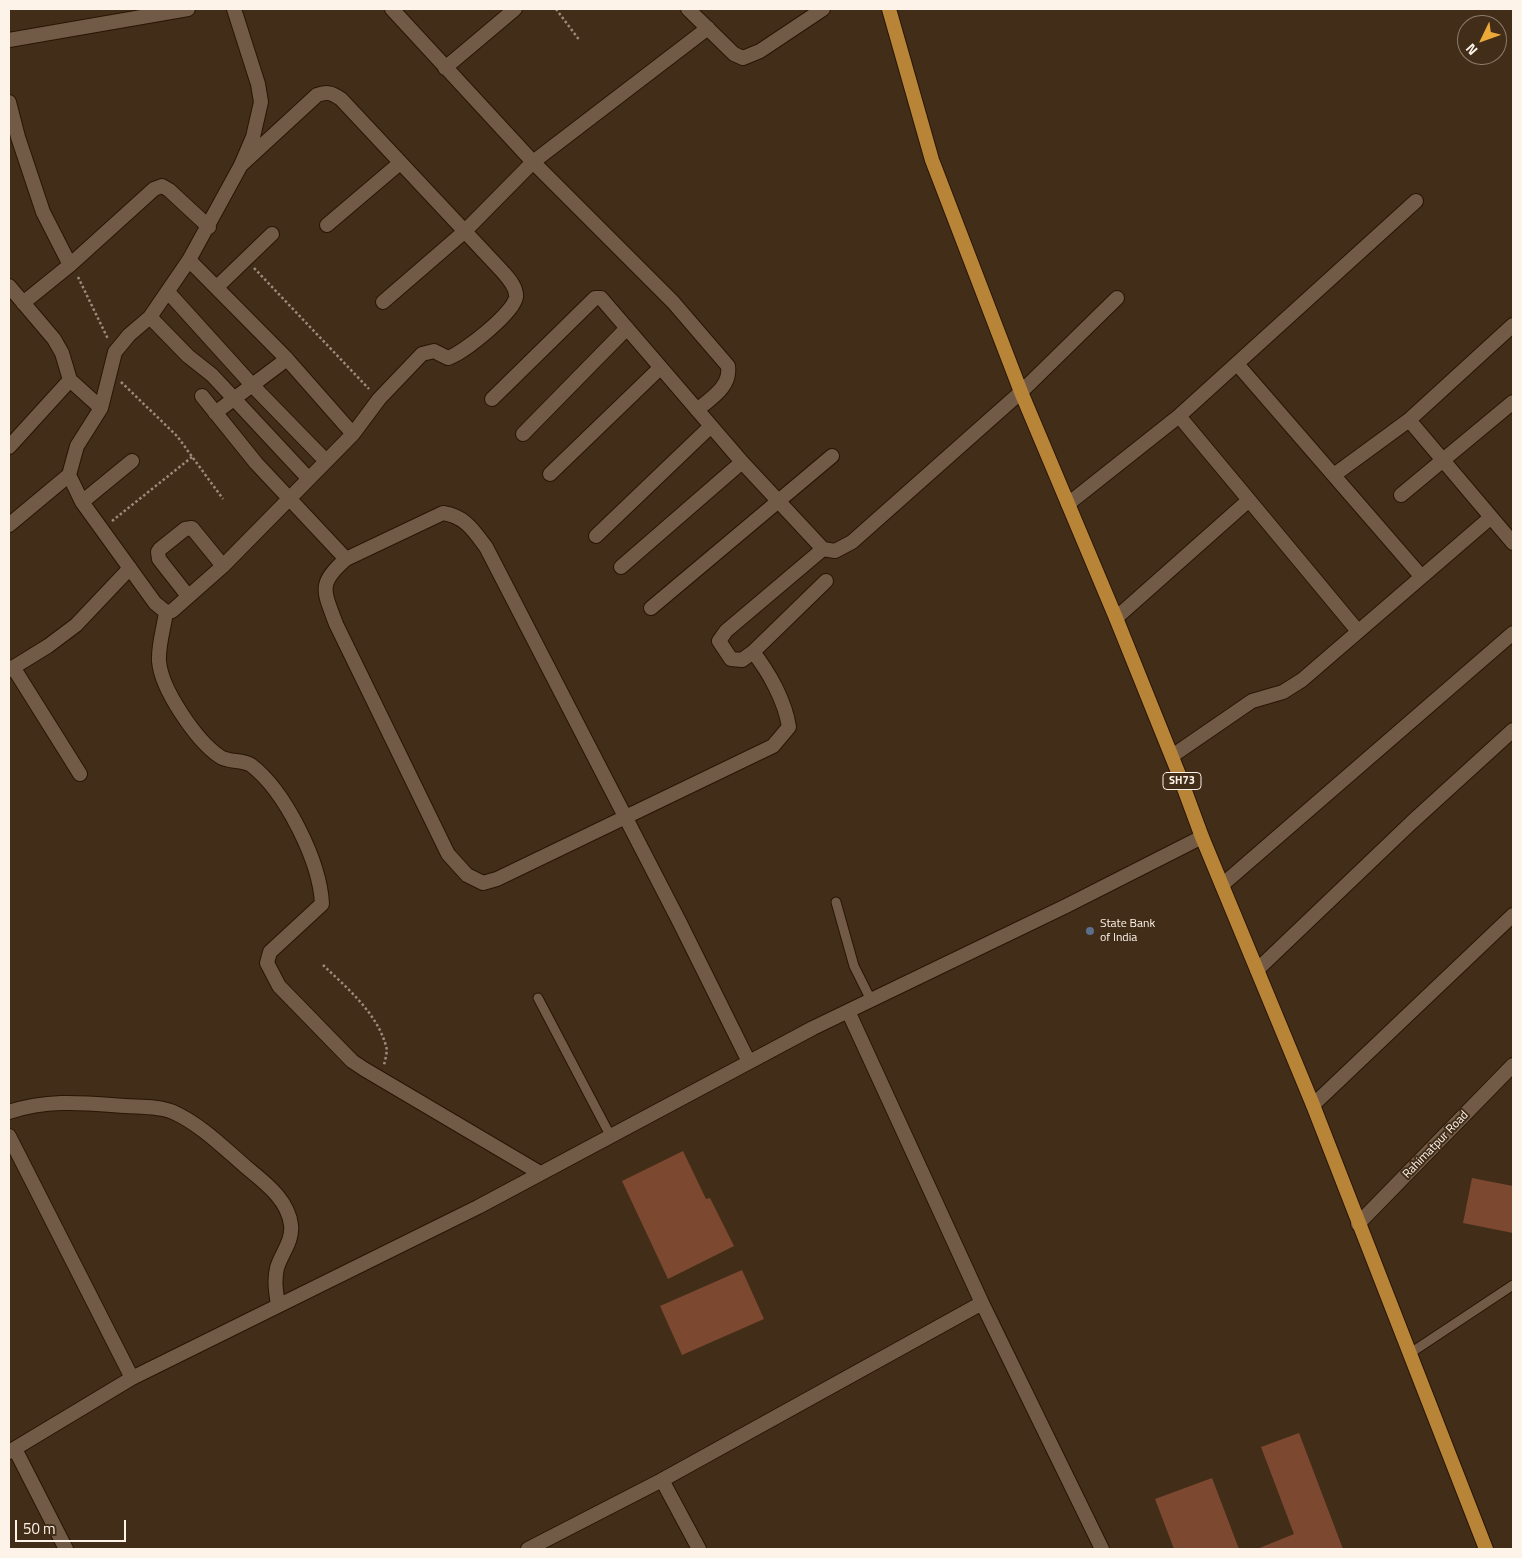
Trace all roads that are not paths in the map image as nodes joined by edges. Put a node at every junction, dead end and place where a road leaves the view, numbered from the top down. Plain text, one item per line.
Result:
1 (188, 9) edge
2 (234, 9) edge
3 (392, 9) edge
4 (515, 9) edge
5 (688, 9) edge
6 (819, 9) edge
7 (888, 9) edge
8 (708, 28) junction
9 (9, 40) edge
10 (445, 68) junction
11 (9, 102) edge
12 (533, 162) junction
13 (400, 163) junction
14 (241, 165) junction
15 (1416, 201) dead end
16 (327, 225) dead end
17 (209, 227) junction
18 (464, 232) junction
19 (272, 234) dead end
20 (189, 260) junction
21 (70, 265) junction
22 (9, 286) edge
23 (217, 287) junction
24 (168, 292) junction
25 (1118, 298) dead end
26 (383, 302) dead end
27 (23, 303) junction
28 (150, 317) junction
29 (1513, 326) edge
30 (626, 328) junction
31 (287, 358) junction
32 (1238, 365) junction
33 (660, 368) junction
34 (70, 380) junction
35 (252, 386) junction
36 (1021, 392) junction
37 (202, 396) dead end
38 (235, 399) junction
39 (492, 399) dead end
40 (1513, 402) edge
41 (101, 408) junction
42 (697, 410) junction
43 (216, 414) junction
44 (1179, 416) junction
45 (1409, 420) junction
46 (711, 426) junction
47 (353, 434) junction
48 (523, 434) dead end
49 (9, 447) edge
50 (832, 456) dead end
51 (1442, 460) junction
52 (132, 461) dead end
53 (326, 461) junction
54 (742, 462) junction
55 (550, 474) dead end
56 (69, 475) junction
57 (1334, 475) junction
58 (308, 478) junction
59 (1401, 495) dead end
60 (290, 496) junction
61 (1248, 500) junction
62 (82, 502) junction
63 (778, 503) junction
64 (1068, 504) junction
65 (1490, 518) junction
66 (9, 524) edge
67 (596, 536) dead end
68 (1512, 539) edge
69 (824, 549) junction
70 (346, 559) junction
71 (223, 566) junction
72 (621, 566) dead end
73 (130, 568) junction
74 (1420, 576) junction
75 (826, 581) dead end
76 (188, 596) junction
77 (652, 608) dead end
78 (166, 612) junction
79 (1116, 618) junction
80 (1357, 630) junction
81 (1513, 633) edge
82 (753, 652) junction
83 (11, 668) edge
84 (1513, 730) edge
85 (1172, 756) junction
86 (80, 774) dead end
87 (624, 818) junction
88 (1202, 837) junction
89 (1222, 885) junction
90 (836, 902) dead end
91 (1513, 915) edge
92 (1257, 970) junction
93 (538, 998) dead end
94 (871, 1000) junction
95 (848, 1011) junction
96 (749, 1062) junction
97 (1513, 1065) edge
98 (1313, 1105) junction
99 (9, 1112) edge
100 (610, 1135) junction
101 (9, 1136) edge
102 (540, 1174) junction
103 (1358, 1224) junction
104 (1513, 1284) edge
105 (982, 1303) junction
106 (278, 1305) junction
107 (1409, 1354) junction
108 (132, 1378) junction
109 (12, 1451) edge
110 (662, 1480) junction
111 (66, 1549) edge
112 (528, 1549) edge
113 (699, 1549) edge
114 (1102, 1549) edge
115 (1486, 1549) edge

1 - 9 street
2 - 14 street
3 - 10 street
4 - 10 street
5 - 8 street
6 - 8 street
7 - 36 main road, SH73
8 - 12 street
10 - 12 street
11 - 21 street
12 - 18 street
12 - 42 street
13 - 14 street
13 - 16 street
13 - 18 street
14 - 17 street
15 - 32 street
17 - 20 street
17 - 21 street
18 - 26 street
18 - 47 street
19 - 23 street
20 - 23 street
20 - 24 street
21 - 27 street
22 - 27 street
23 - 31 street
24 - 28 street
24 - 35 street
25 - 36 street
27 - 34 street
28 - 38 street
28 - 41 street
29 - 45 street
30 - 33 street
30 - 39 street
30 - 48 street
31 - 35 street
31 - 47 street
32 - 44 street
32 - 57 street
33 - 42 street
33 - 55 street
34 - 41 street
34 - 49 street
35 - 38 street
35 - 53 street
36 - 64 main road, SH73
36 - 69 street
37 - 43 street
38 - 43 street
38 - 58 street
40 - 51 street
41 - 56 street
42 - 46 street
43 - 60 street
44 - 61 street
44 - 64 street
45 - 51 street
45 - 57 street
46 - 54 street
46 - 67 street
47 - 53 street
50 - 63 street
51 - 59 street
51 - 65 street
52 - 62 street
53 - 58 street
54 - 63 street
54 - 72 street
56 - 62 street
56 - 66 street
57 - 74 street
58 - 60 street
60 - 70 street
60 - 71 street
61 - 79 street
61 - 80 street
62 - 73 street
63 - 69 street
63 - 77 street
64 - 79 main road, SH73
65 - 68 street
65 - 74 street
69 - 82 street
70 - 87 street
70 - 87 street
71 - 76 street
71 - 76 street
73 - 78 street
73 - 83 street
74 - 80 street
75 - 82 street
76 - 78 street
78 - 102 street
79 - 85 main road, SH73
80 - 85 street
81 - 89 street
82 - 87 street
83 - 86 street
84 - 92 street
85 - 88 main road, SH73
87 - 96 street
88 - 89 main road, SH73
88 - 94 street
89 - 92 main road, SH73
90 - 94 lane
91 - 98 street
92 - 98 main road, SH73
93 - 100 lane
94 - 95 street
95 - 96 street
95 - 105 street
96 - 100 street
97 - 103 street, Rahimatpur Road
98 - 103 main road, SH73
99 - 106 street
100 - 102 street
101 - 108 street
102 - 106 street
103 - 107 main road, SH73
104 - 107 lane
105 - 110 street
105 - 114 street
106 - 108 street
107 - 115 main road, SH73
108 - 109 street
109 - 111 street
110 - 112 street
110 - 113 street

